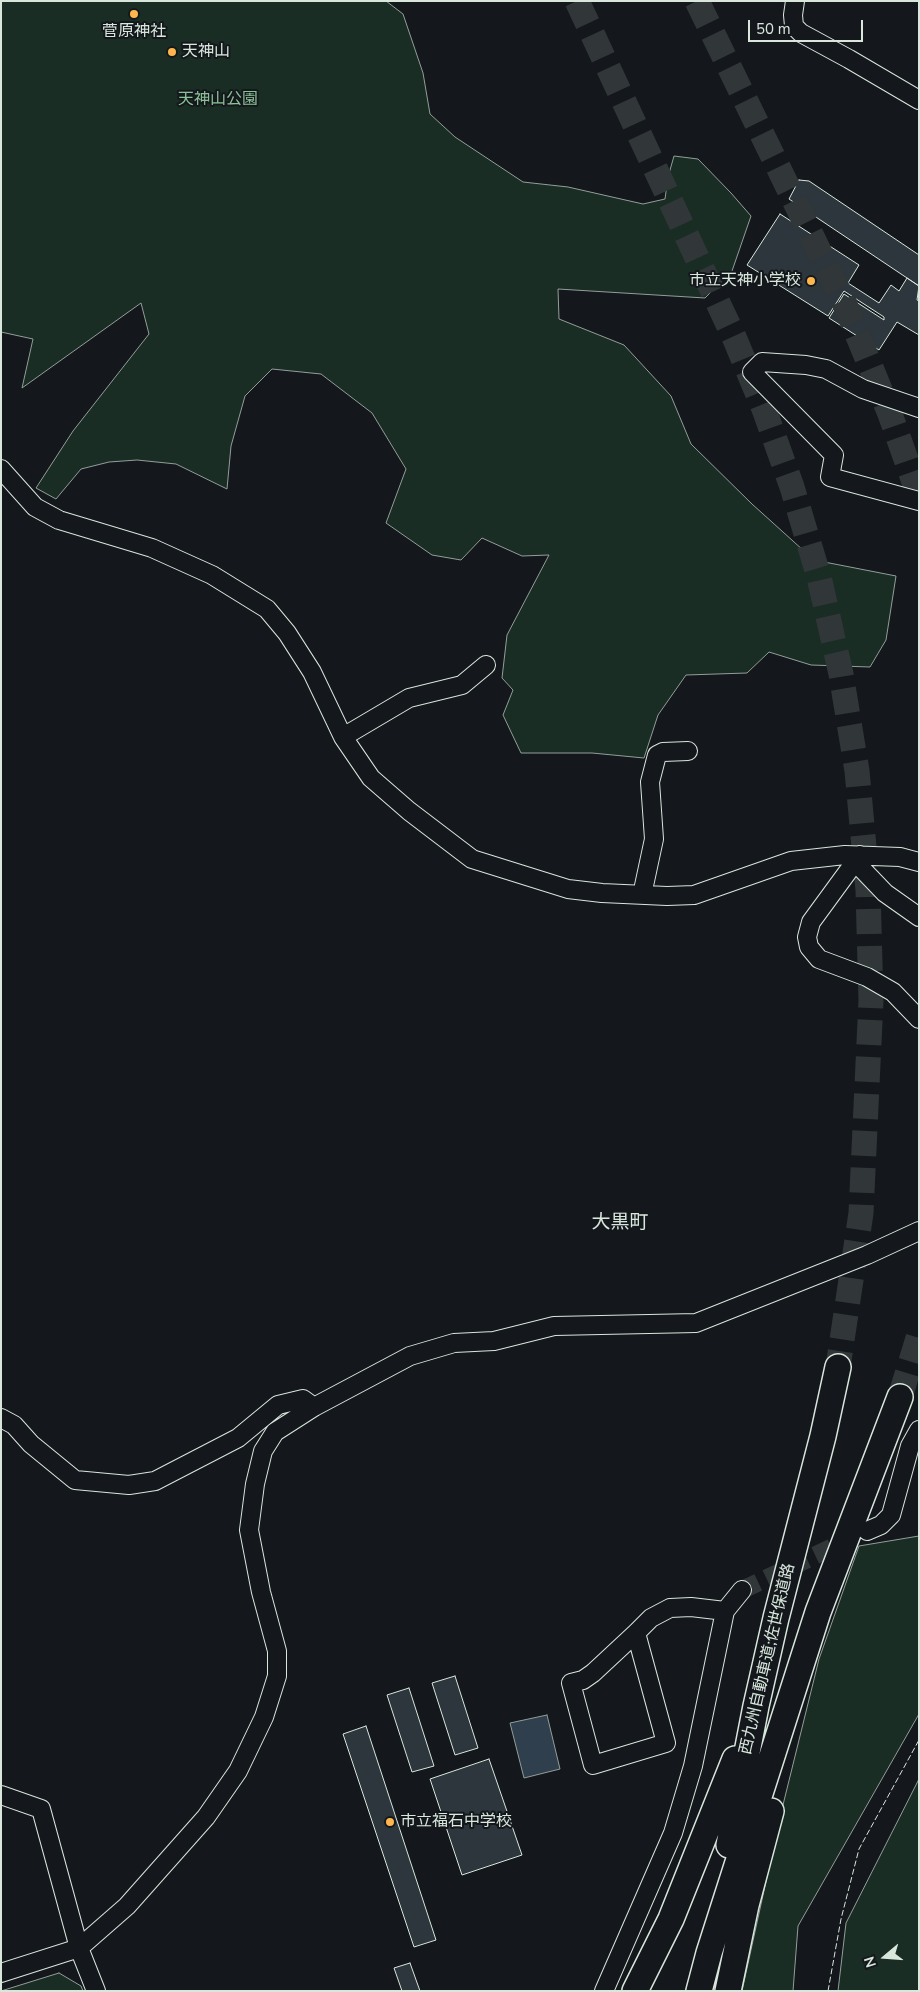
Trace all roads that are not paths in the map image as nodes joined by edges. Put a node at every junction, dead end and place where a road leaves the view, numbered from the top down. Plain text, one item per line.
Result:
1 (795, 1) edge
2 (919, 100) edge
3 (919, 408) edge
4 (1, 469) edge
5 (919, 501) edge
6 (486, 665) dead end
7 (343, 737) junction
8 (688, 751) dead end
9 (860, 855) junction
10 (919, 862) edge
11 (642, 895) junction
12 (919, 917) edge
13 (919, 1018) edge
14 (919, 1231) edge
15 (838, 1367) tunnel mouth
16 (900, 1397) tunnel mouth
17 (314, 1407) junction
18 (1, 1418) edge
19 (919, 1430) edge
20 (867, 1531) tunnel mouth
21 (742, 1590) tunnel mouth
22 (725, 1612) junction
23 (636, 1633) junction
24 (756, 1706) junction
25 (785, 1715) junction
26 (1, 1795) edge
27 (79, 1948) junction
28 (709, 1953) junction
29 (1, 1973) edge
30 (96, 1991) edge
31 (604, 1991) edge
32 (635, 1991) edge
33 (699, 1991) edge
34 (728, 1991) edge

1 - 2 street
3 - 5 street
4 - 7 street
6 - 7 street
7 - 11 street
8 - 11 street
9 - 10 street
9 - 11 street
9 - 12 street
9 - 13 street
14 - 17 street
15 - 24 highway, 西九州自動車道;佐世保道路
16 - 25 highway, 西九州自動車道;佐世保道路
17 - 18 street
17 - 27 street
19 - 20 street
21 - 22 street
22 - 23 street
22 - 31 street
23 - 23 street
24 - 28 highway, 西九州自動車道;佐世保道路
24 - 32 highway
25 - 28 highway, 西九州自動車道;佐世保道路
25 - 34 highway
26 - 27 street
27 - 29 street
27 - 30 street
28 - 33 highway, 西九州自動車道;佐世保道路

